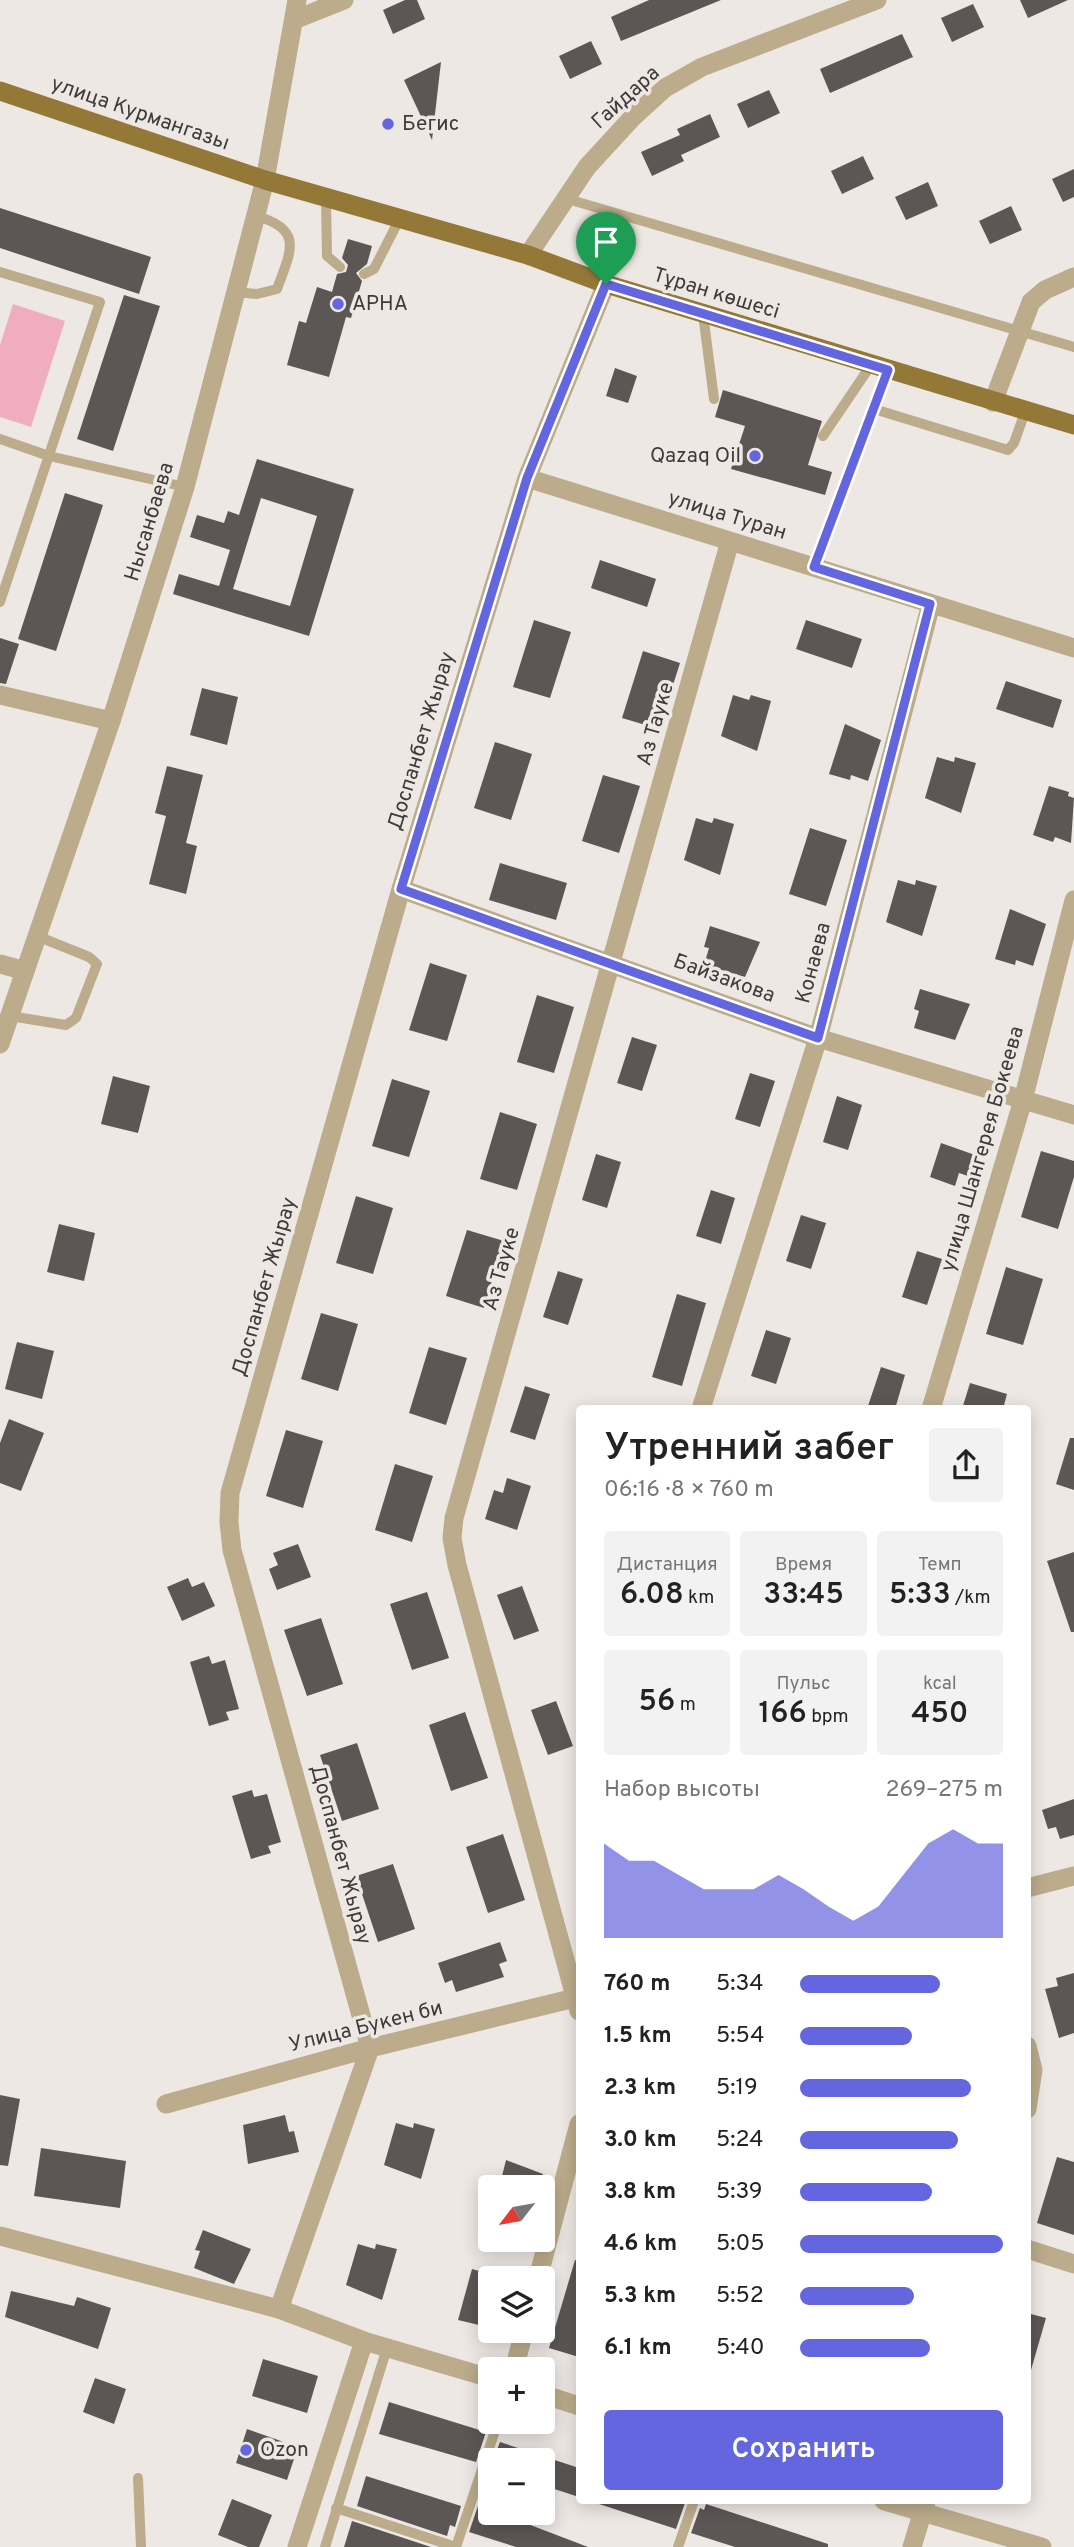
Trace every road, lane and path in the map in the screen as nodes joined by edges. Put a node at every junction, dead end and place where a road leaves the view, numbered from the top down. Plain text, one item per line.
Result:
1 (297, 0) edge
2 (344, 0) edge
3 (877, 0) edge
4 (294, 20) junction
5 (0, 91) edge
6 (265, 180) junction
7 (326, 198) junction
8 (564, 198) junction
9 (256, 216) junction
10 (399, 220) junction
11 (528, 255) junction
12 (340, 267) dead end
13 (364, 274) dead end
14 (1, 275) edge
15 (1074, 277) edge
16 (606, 284) junction
17 (236, 292) junction
18 (703, 314) junction
19 (1018, 331) junction
20 (1074, 347) edge
21 (880, 368) junction
22 (714, 399) dead end
23 (993, 402) junction
24 (874, 409) junction
25 (1026, 412) junction
26 (1074, 425) edge
27 (823, 436) dead end
28 (0, 439) edge
29 (49, 456) junction
30 (527, 478) junction
31 (185, 486) junction
32 (730, 541) junction
33 (814, 567) junction
34 (0, 602) edge
35 (930, 604) junction
36 (1074, 648) edge
37 (0, 695) edge
38 (111, 721) junction
39 (401, 889) junction
40 (1074, 900) edge
41 (37, 936) junction
42 (613, 962) junction
43 (0, 964) edge
44 (25, 971) junction
45 (10, 1016) junction
46 (818, 1038) junction
47 (0, 1044) edge
48 (1023, 1100) junction
49 (1074, 1115) edge
50 (702, 1405) edge
51 (932, 1405) edge
52 (1074, 1876) edge
53 (1031, 1887) edge
54 (576, 1995) edge
55 (576, 2002) edge
56 (370, 2048) junction
57 (1031, 2062) edge
58 (1031, 2083) edge
59 (166, 2104) dead end
60 (576, 2135) edge
61 (0, 2236) edge
62 (1031, 2250) edge
63 (1074, 2264) edge
64 (541, 2266) edge
65 (279, 2309) junction
66 (364, 2341) junction
67 (387, 2348) junction
68 (478, 2375) edge
69 (555, 2398) edge
70 (576, 2405) edge
71 (494, 2434) edge
72 (138, 2477) dead end
73 (693, 2504) edge
74 (904, 2504) edge
75 (925, 2507) edge
76 (336, 2508) junction
77 (141, 2547) edge
78 (297, 2547) edge
79 (325, 2547) edge
80 (456, 2547) edge
81 (678, 2547) edge
82 (912, 2547) edge
83 (1042, 2547) edge

1 - 4 street, Нысанбаева
2 - 4 street
3 - 8 street, Гайдара
4 - 6 street, Нысанбаева
5 - 6 main road, улица Курмангазы
6 - 7 main road, Тұран көшесі
6 - 9 street, Нысанбаева
7 - 10 main road, Тұран көшесі
7 - 12 lane
8 - 11 street, Гайдара
8 - 19 lane
9 - 17 street, Нысанбаева
9 - 17 lane
10 - 11 main road, Тұран көшесі
10 - 13 lane
11 - 16 main road, Тұран көшесі
14 - 29 lane
15 - 19 street
16 - 18 main road, Тұран көшесі
16 - 30 street, Доспанбет Жырау
17 - 31 street, Нысанбаева
18 - 21 main road, Тұран көшесі
18 - 22 lane
19 - 20 lane
19 - 23 street
21 - 23 main road, Тұран көшесі
21 - 24 lane
21 - 27 lane
23 - 25 main road, Тұран көшесі
24 - 25 lane
24 - 33 lane
25 - 26 main road, Тұран көшесі
28 - 29 lane
29 - 31 lane
29 - 34 lane
30 - 32 street, улица Туран
30 - 39 street, Доспанбет Жырау
31 - 38 street, Нысанбаева
32 - 33 street, улица Туран
32 - 42 street, Аз Тауке
33 - 35 street, улица Туран
35 - 36 street, улица Туран
35 - 46 street, Конаева
37 - 38 street
38 - 41 street, Нысанбаева
39 - 42 street, Байзакова
39 - 56 street, Доспанбет Жырау
40 - 48 street, улица Шангерея Бокеева
41 - 44 street, Нысанбаева
41 - 45 lane
42 - 46 street, Байзакова
42 - 54 street, Аз Тауке
43 - 44 street
44 - 45 street, Нысанбаева
45 - 47 street, Нысанбаева
46 - 48 street, Байзакова
46 - 50 street, Конаева
48 - 49 street, Байзакова
48 - 51 street, улица Шангерея Бокеева
52 - 53 street
55 - 56 street, Улица Букен би
56 - 59 street, Улица Букен би
56 - 65 street
57 - 58 street
60 - 64 street
61 - 65 street
62 - 63 street
65 - 66 street
66 - 67 street
66 - 78 street
67 - 68 street
67 - 76 lane
69 - 70 street
71 - 80 lane
72 - 77 lane
73 - 81 lane
74 - 75 street
75 - 82 street
75 - 83 street
76 - 79 lane
76 - 80 lane

